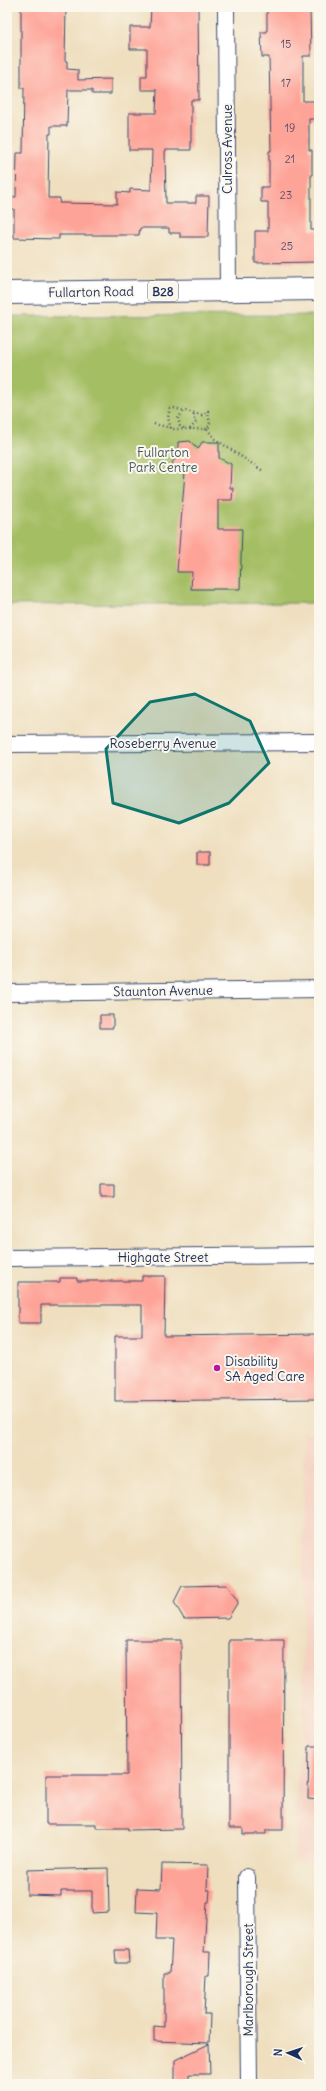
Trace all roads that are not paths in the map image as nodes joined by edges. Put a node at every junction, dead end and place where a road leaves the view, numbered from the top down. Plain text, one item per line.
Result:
1 (226, 7) edge
2 (319, 289) edge
3 (228, 291) junction
4 (7, 293) edge
5 (319, 742) edge
6 (7, 744) edge
7 (319, 989) edge
8 (7, 993) edge
9 (319, 1255) edge
10 (7, 1258) edge
11 (247, 1877) dead end
12 (249, 2084) edge

1 - 3 street, Culross Avenue
2 - 3 main road, Fullarton Road / B28
3 - 4 main road, Fullarton Road / B28
5 - 6 street, Roseberry Avenue
7 - 8 street, Staunton Avenue
9 - 10 street, Highgate Street
11 - 12 street, Marlborough Street

